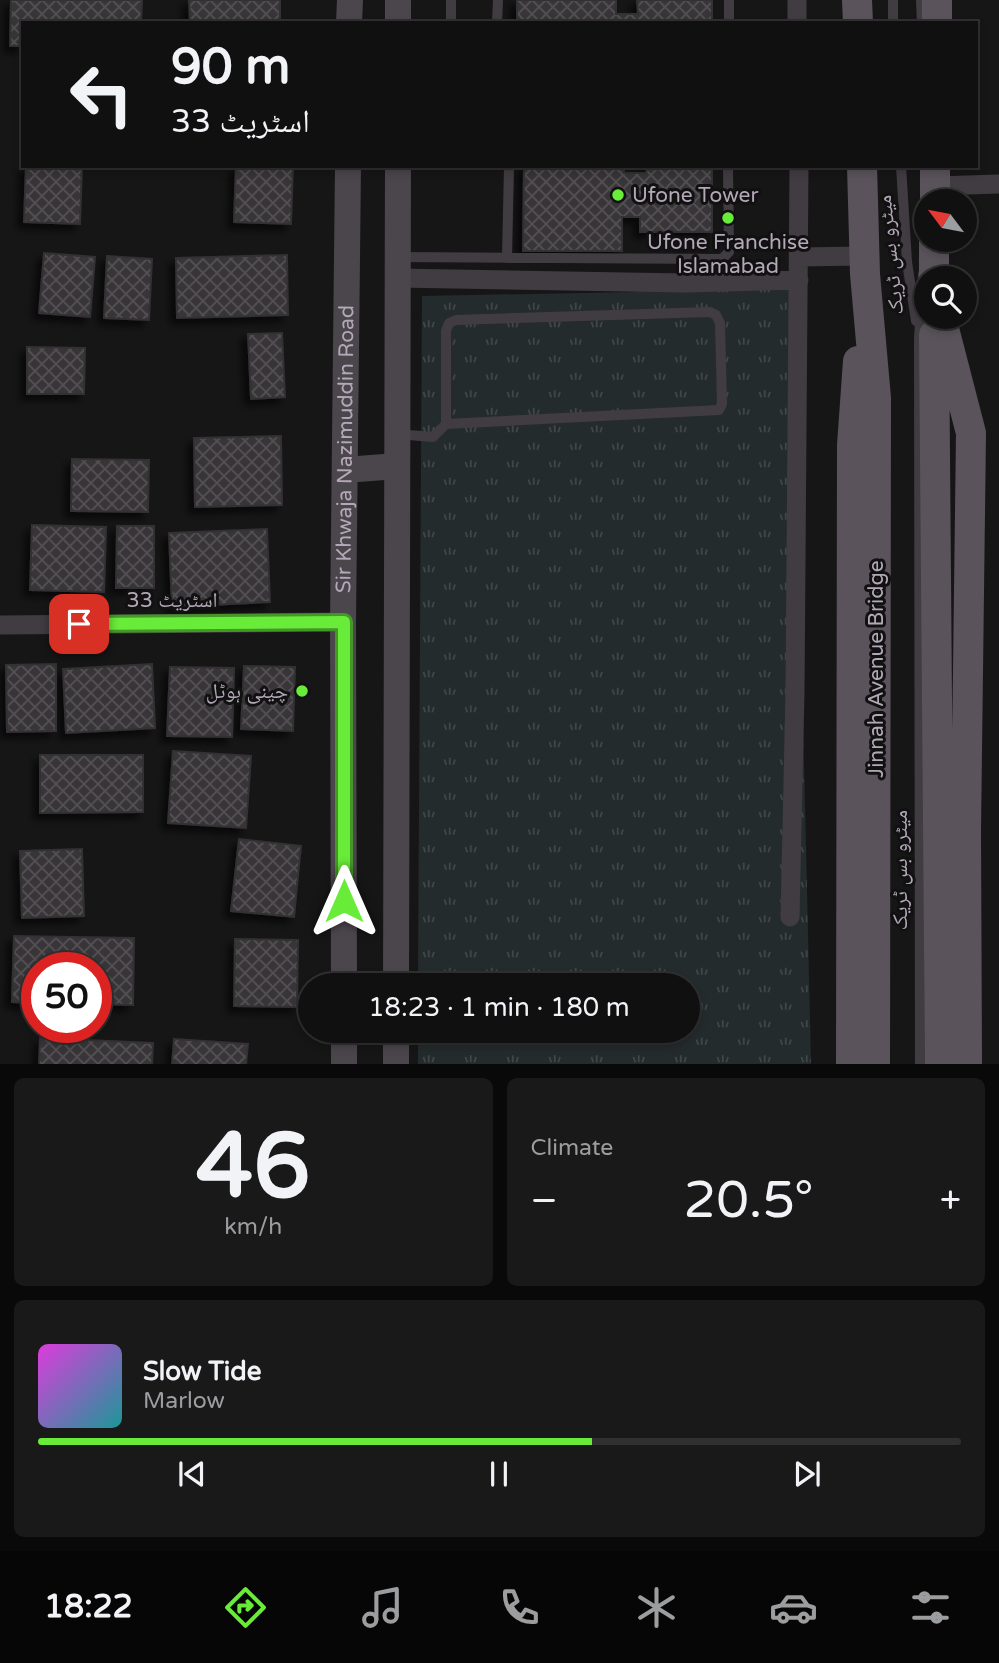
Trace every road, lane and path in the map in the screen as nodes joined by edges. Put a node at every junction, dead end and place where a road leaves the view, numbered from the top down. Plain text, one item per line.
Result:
1 (350, 0) edge
2 (398, 0) edge
3 (452, 0) edge
4 (498, 0) edge
5 (729, 0) edge
6 (797, 0) edge
7 (857, 0) edge
8 (893, 0) edge
9 (921, 0) edge
10 (937, 0) edge
11 (349, 21) edge
12 (398, 21) edge
13 (451, 21) edge
14 (497, 21) edge
15 (729, 21) edge
16 (797, 21) edge
17 (858, 21) edge
18 (893, 21) edge
19 (922, 21) edge
20 (937, 21) edge
21 (348, 168) edge
22 (398, 168) edge
23 (509, 168) edge
24 (728, 168) edge
25 (799, 168) edge
26 (862, 168) edge
27 (901, 168) edge
28 (931, 184) edge
29 (999, 184) edge
30 (799, 257) junction
31 (508, 258) junction
32 (864, 265) junction
33 (397, 267) junction
34 (799, 280) junction
35 (914, 286) edge
36 (926, 329) edge
37 (926, 329) edge
38 (945, 329) edge
39 (446, 424) junction
40 (397, 434) junction
41 (397, 466) junction
42 (345, 470) junction
43 (344, 622) junction
44 (0, 625) edge
45 (790, 917) dead end
46 (344, 973) edge
47 (396, 973) edge
48 (344, 1043) edge
49 (396, 1043) edge
50 (344, 1064) edge
51 (396, 1064) edge
52 (851, 1064) edge
53 (875, 1064) edge
54 (919, 1064) edge
55 (940, 1064) edge
56 (967, 1064) edge

1 - 11 main road
2 - 12 main road
3 - 13 lane
4 - 14 lane
5 - 15 lane
6 - 16 street
7 - 17 main road
8 - 18 lane
9 - 19 lane
10 - 20 main road
21 - 42 main road, Sir Khwaja Nazimuddin Road
22 - 33 main road
23 - 31 lane
24 - 31 lane
25 - 30 street
26 - 32 main road
27 - 35 lane, میٹرو بس ٹریک
28 - 29 street
30 - 32 street
30 - 34 street
31 - 33 lane
32 - 52 main road
32 - 53 main road, Jinnah Avenue Bridge
33 - 34 street
33 - 40 main road
34 - 45 street
36 - 55 main road
37 - 54 lane, میٹرو بس ٹریک
38 - 56 main road
39 - 39 lane
39 - 40 lane
40 - 41 main road
41 - 42 main road
41 - 47 main road
42 - 43 main road, Sir Khwaja Nazimuddin Road
43 - 44 street, اسٹریٹ 33
43 - 46 main road, Sir Khwaja Nazimuddin Road
48 - 50 main road
49 - 51 main road

